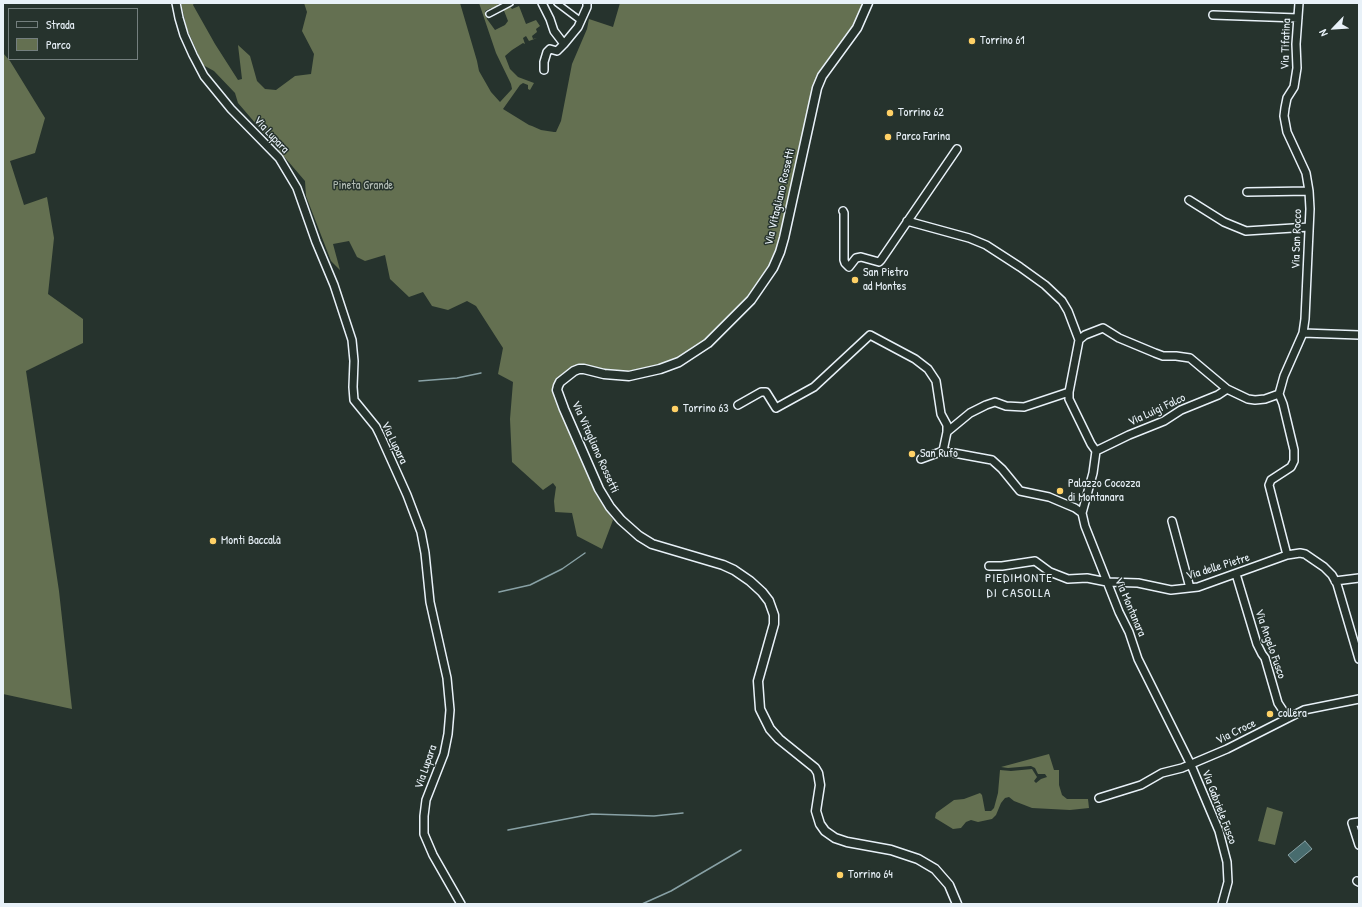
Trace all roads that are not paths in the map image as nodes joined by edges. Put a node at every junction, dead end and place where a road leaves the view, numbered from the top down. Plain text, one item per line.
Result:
1 (176, 3) edge
2 (510, 3) edge
3 (542, 3) edge
4 (557, 3) edge
5 (587, 3) edge
6 (868, 3) edge
7 (1299, 3) edge
8 (489, 14) dead end
9 (1213, 15) dead end
10 (1298, 18) junction
11 (581, 21) junction
12 (564, 44) junction
13 (544, 70) dead end
14 (1294, 87) joint
15 (957, 150) dead end
16 (1309, 191) junction
17 (1247, 192) dead end
18 (1189, 200) dead end
19 (843, 211) dead end
20 (907, 221) junction
21 (1309, 227) junction
22 (1303, 333) junction
23 (1359, 334) edge
24 (1079, 340) junction
25 (1227, 389) junction
26 (1068, 392) junction
27 (1279, 394) junction
28 (738, 405) dead end
29 (947, 432) junction
30 (943, 451) junction
31 (1096, 451) junction
32 (921, 459) dead end
33 (1082, 513) junction
34 (1172, 521) dead end
35 (1287, 555) junction
36 (989, 566) dead end
37 (1236, 574) junction
38 (1359, 578) edge
39 (1335, 581) junction
40 (1107, 582) junction
41 (1190, 588) junction
42 (1359, 659) edge
43 (1359, 699) edge
44 (1288, 718) junction
45 (1191, 765) junction
46 (1099, 798) dead end
47 (1359, 822) edge
48 (1359, 845) edge
49 (461, 904) edge
50 (958, 904) edge
51 (1222, 904) edge

1 - 49 street, Via Lupara
2 - 8 street
3 - 12 street
4 - 11 street
5 - 11 street
6 - 50 street, Via Vitagliano Rossetti
7 - 10 street, Via Tifatina
9 - 10 street
10 - 14 street, Via Tifatina
11 - 12 street
12 - 13 street
14 - 16 street, Via San Rocco
15 - 20 street
16 - 17 street
16 - 21 street, Via San Rocco
18 - 21 street
19 - 20 street
20 - 24 street
21 - 22 street, Via San Rocco
22 - 23 street
22 - 27 street, Via San Rocco
24 - 25 street
24 - 26 street
25 - 27 street
25 - 31 street, Via Luigi Falco
26 - 29 street
26 - 31 street
27 - 35 street
28 - 29 street
29 - 30 street
30 - 32 street
30 - 33 street
31 - 33 street
33 - 40 street, Via Montanara
34 - 41 street
35 - 37 street, Via delle Pietre
35 - 39 street
36 - 40 street, Via delle Pietre
37 - 41 street, Via delle Pietre
37 - 44 street, Via Angelo Fusco
38 - 39 street
39 - 42 street
40 - 41 street, Via delle Pietre
40 - 45 street, Via Montanara
43 - 44 street, Via Croce
44 - 45 street, Via Croce
45 - 46 street, Via Croce
45 - 51 street, Via Gabriele Fusco
47 - 48 street

